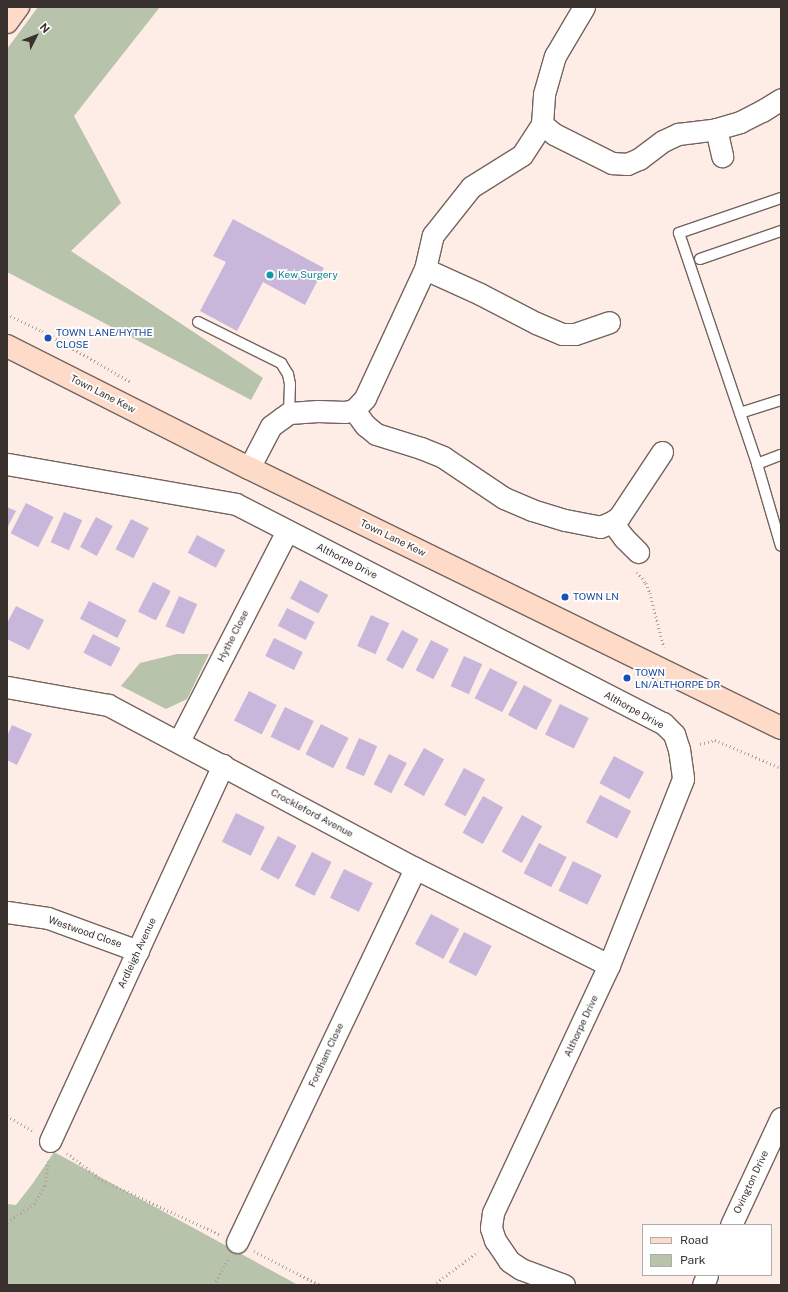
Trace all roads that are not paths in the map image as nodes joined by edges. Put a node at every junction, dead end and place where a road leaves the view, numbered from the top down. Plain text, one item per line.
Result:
1 (18, 7) edge
2 (584, 7) edge
3 (7, 22) edge
4 (781, 99) edge
5 (542, 124) junction
6 (716, 129) junction
7 (722, 156) dead end
8 (781, 198) edge
9 (781, 232) edge
10 (700, 259) dead end
11 (425, 269) junction
12 (198, 322) dead end
13 (608, 322) dead end
14 (7, 346) edge
15 (781, 400) edge
16 (354, 410) junction
17 (740, 413) junction
18 (289, 414) junction
19 (662, 452) dead end
20 (781, 455) edge
21 (7, 464) edge
22 (757, 464) junction
23 (249, 468) junction
24 (612, 522) junction
25 (287, 531) junction
26 (781, 546) edge
27 (638, 552) road end
28 (7, 687) edge
29 (781, 728) edge
30 (179, 741) junction
31 (223, 765) junction
32 (415, 868) junction
33 (7, 912) edge
34 (138, 951) junction
35 (609, 965) junction
36 (781, 1118) edge
37 (50, 1141) road end
38 (731, 1224) edge
39 (237, 1242) road end
40 (564, 1285) edge

1 - 3 street
2 - 5 street
4 - 6 street
5 - 6 street
5 - 11 street
6 - 7 street
8 - 17 lane
9 - 10 lane
11 - 13 street
11 - 16 street
12 - 18 lane
14 - 23 street, Town Lane Kew
15 - 17 lane
16 - 18 street
16 - 24 street
17 - 22 lane
18 - 23 street
19 - 24 street
20 - 22 lane
21 - 25 street, Althorpe Drive
22 - 26 lane
23 - 29 street, Town Lane Kew
24 - 27 street
25 - 30 street, Hythe Close
25 - 35 street, Althorpe Drive
28 - 30 street, Crockleford Avenue
30 - 31 street, Crockleford Avenue
31 - 32 street, Crockleford Avenue
31 - 34 street, Ardleigh Avenue
32 - 35 street, Crockleford Avenue
32 - 39 street, Fordham Close
33 - 34 street, Westwood Close
34 - 37 street, Ardleigh Avenue
35 - 40 street, Althorpe Drive
36 - 38 street, Ovington Drive

